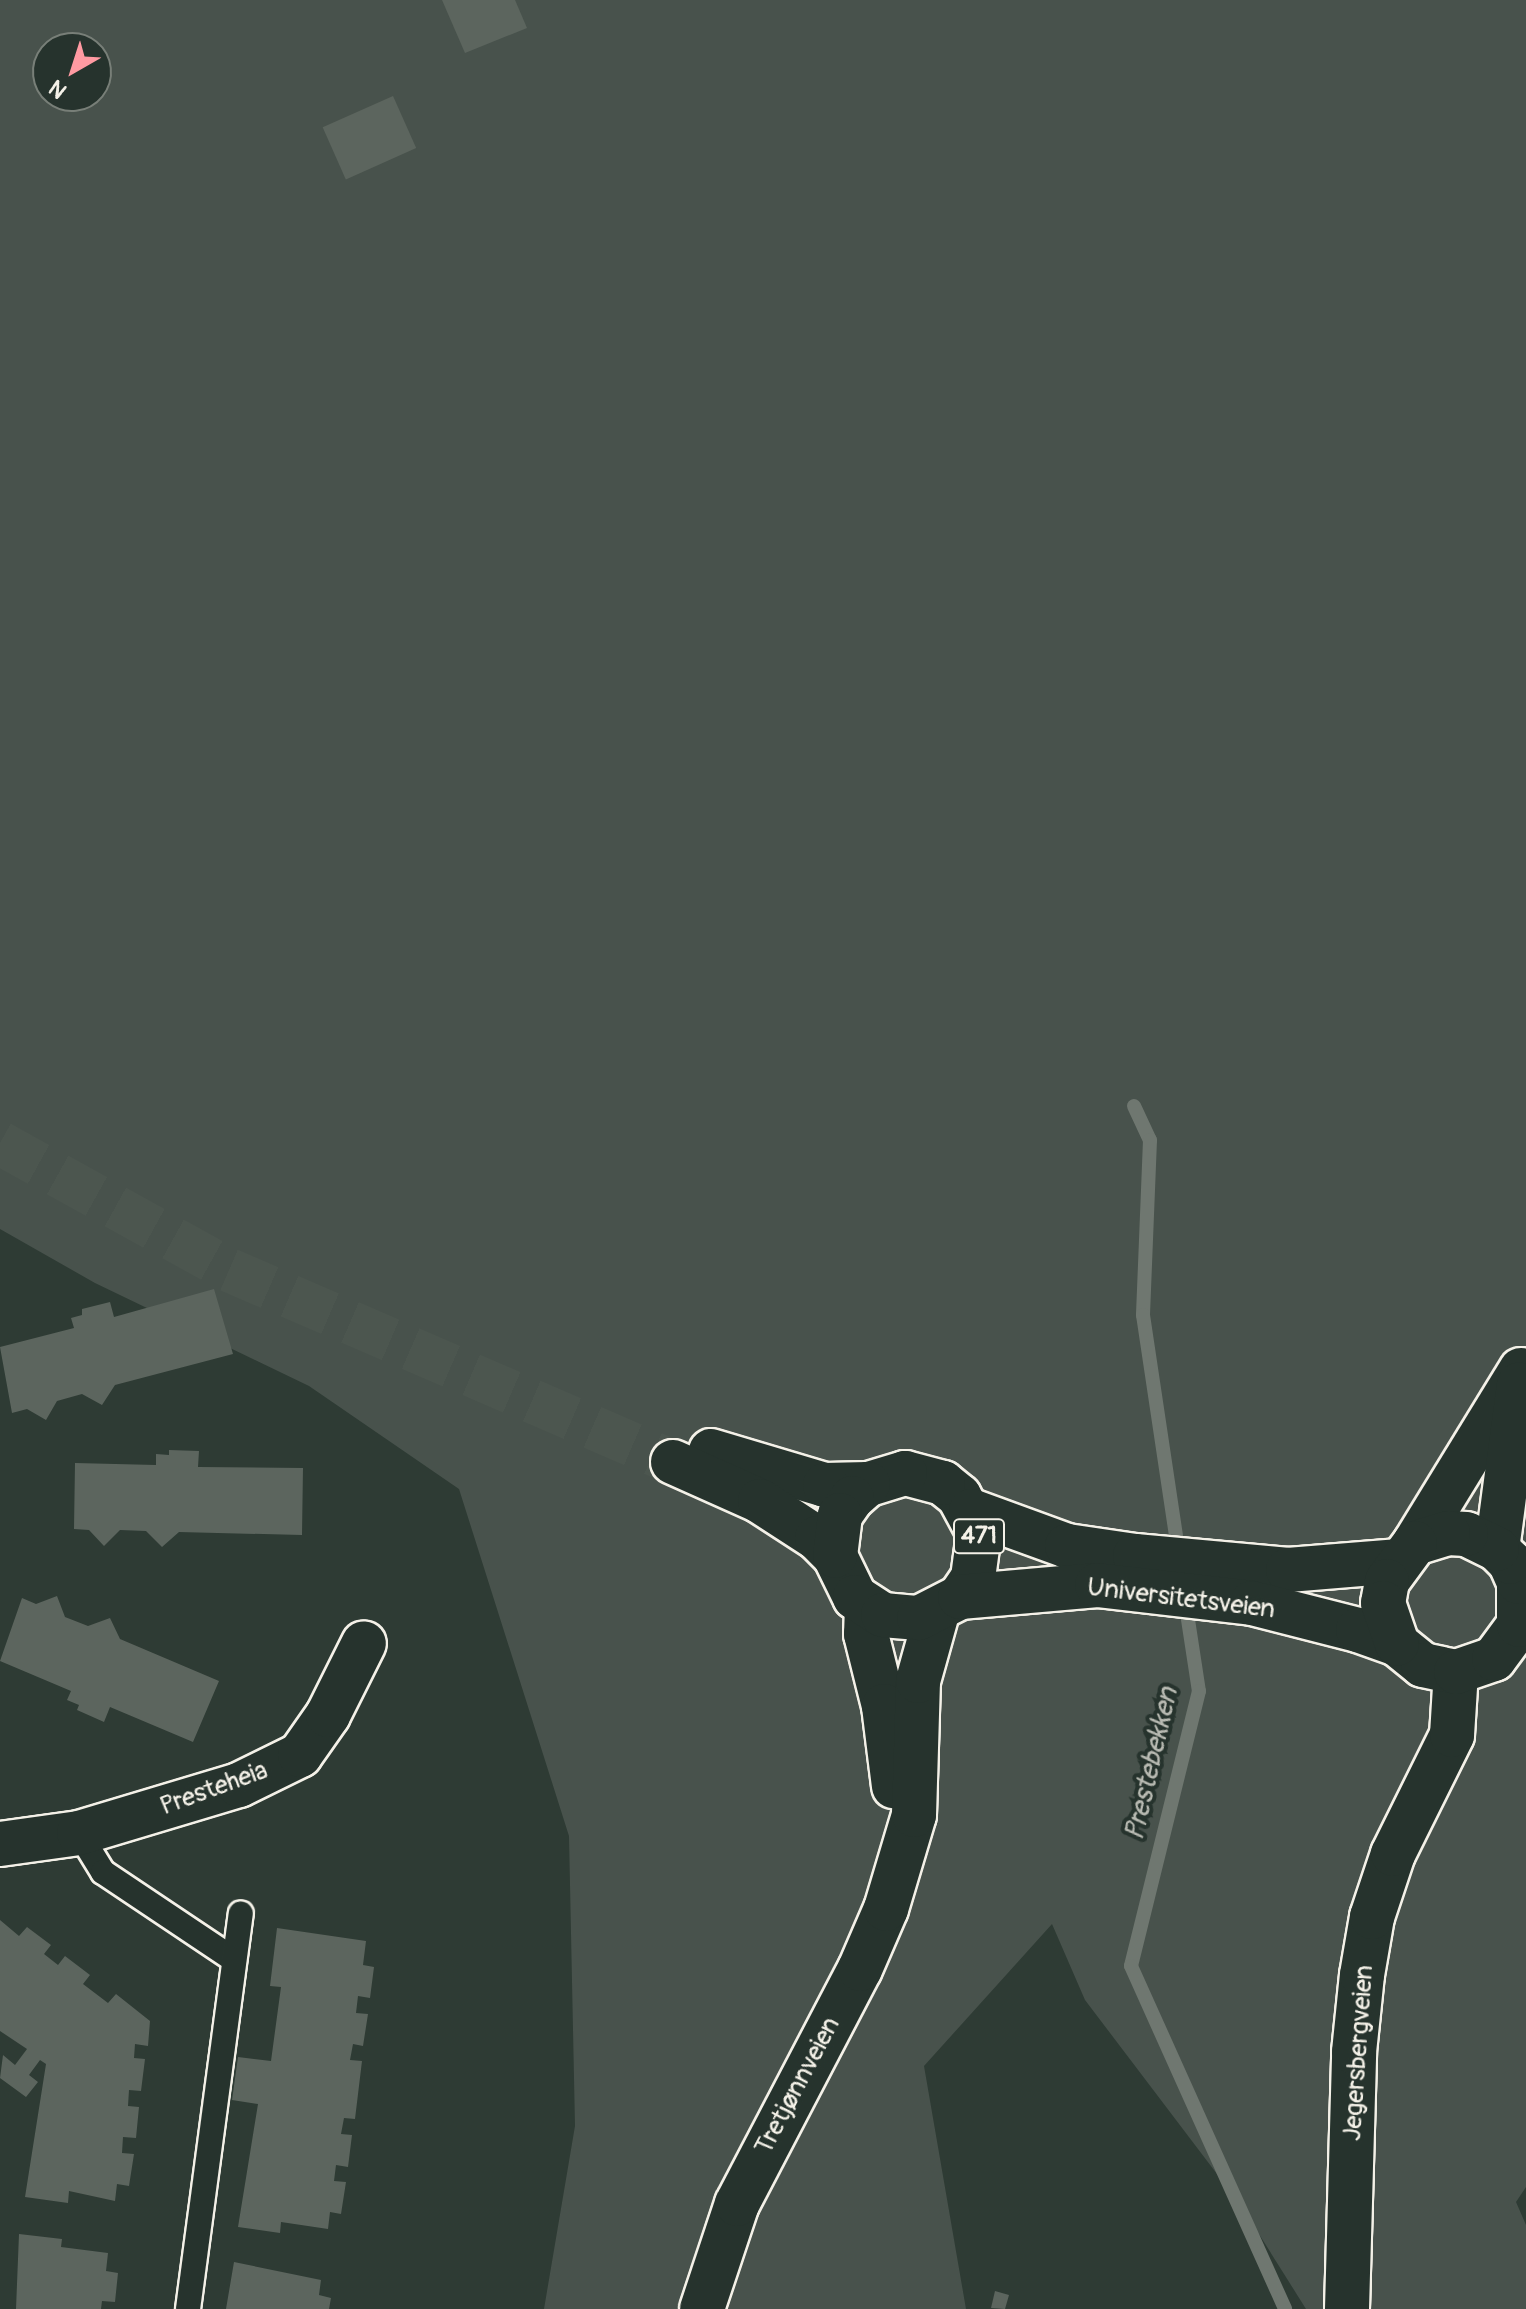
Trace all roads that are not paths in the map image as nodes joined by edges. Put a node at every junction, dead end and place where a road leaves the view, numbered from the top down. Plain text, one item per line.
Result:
1 (1524, 1362) edge
2 (868, 1484) junction
3 (971, 1511) junction
4 (1406, 1552) junction
5 (835, 1556) junction
6 (1511, 1558) edge
7 (948, 1605) junction
8 (867, 1607) junction
9 (1517, 1641) edge
10 (364, 1643) dead end
11 (1397, 1644) junction
12 (1456, 1672) junction
13 (79, 1833) junction
14 (0, 1844) edge
15 (898, 1864) junction
16 (241, 1914) dead end
17 (233, 1959) junction
18 (188, 2309) edge
19 (702, 2309) edge
20 (1347, 2309) edge

1 - 4 main road
1 - 6 main road
2 - 3 main road, 471
2 - 5 main road
2 - 5 main road, 471
3 - 4 main road, Universitetsveien / 471
3 - 7 main road, 471
4 - 6 main road, 471
4 - 11 main road
5 - 8 main road, 471
6 - 9 main road
7 - 8 main road, 471
7 - 11 main road, Universitetsveien / 471
7 - 15 main road, Tretjønnveien
8 - 15 main road, Tretjønnveien
9 - 12 main road
10 - 13 main road, Presteheia
11 - 12 main road, 471
12 - 20 main road, Jegersbergveien
13 - 14 main road, Presteheia
13 - 17 lane
15 - 19 main road, Tretjønnveien
16 - 17 lane
17 - 18 lane

